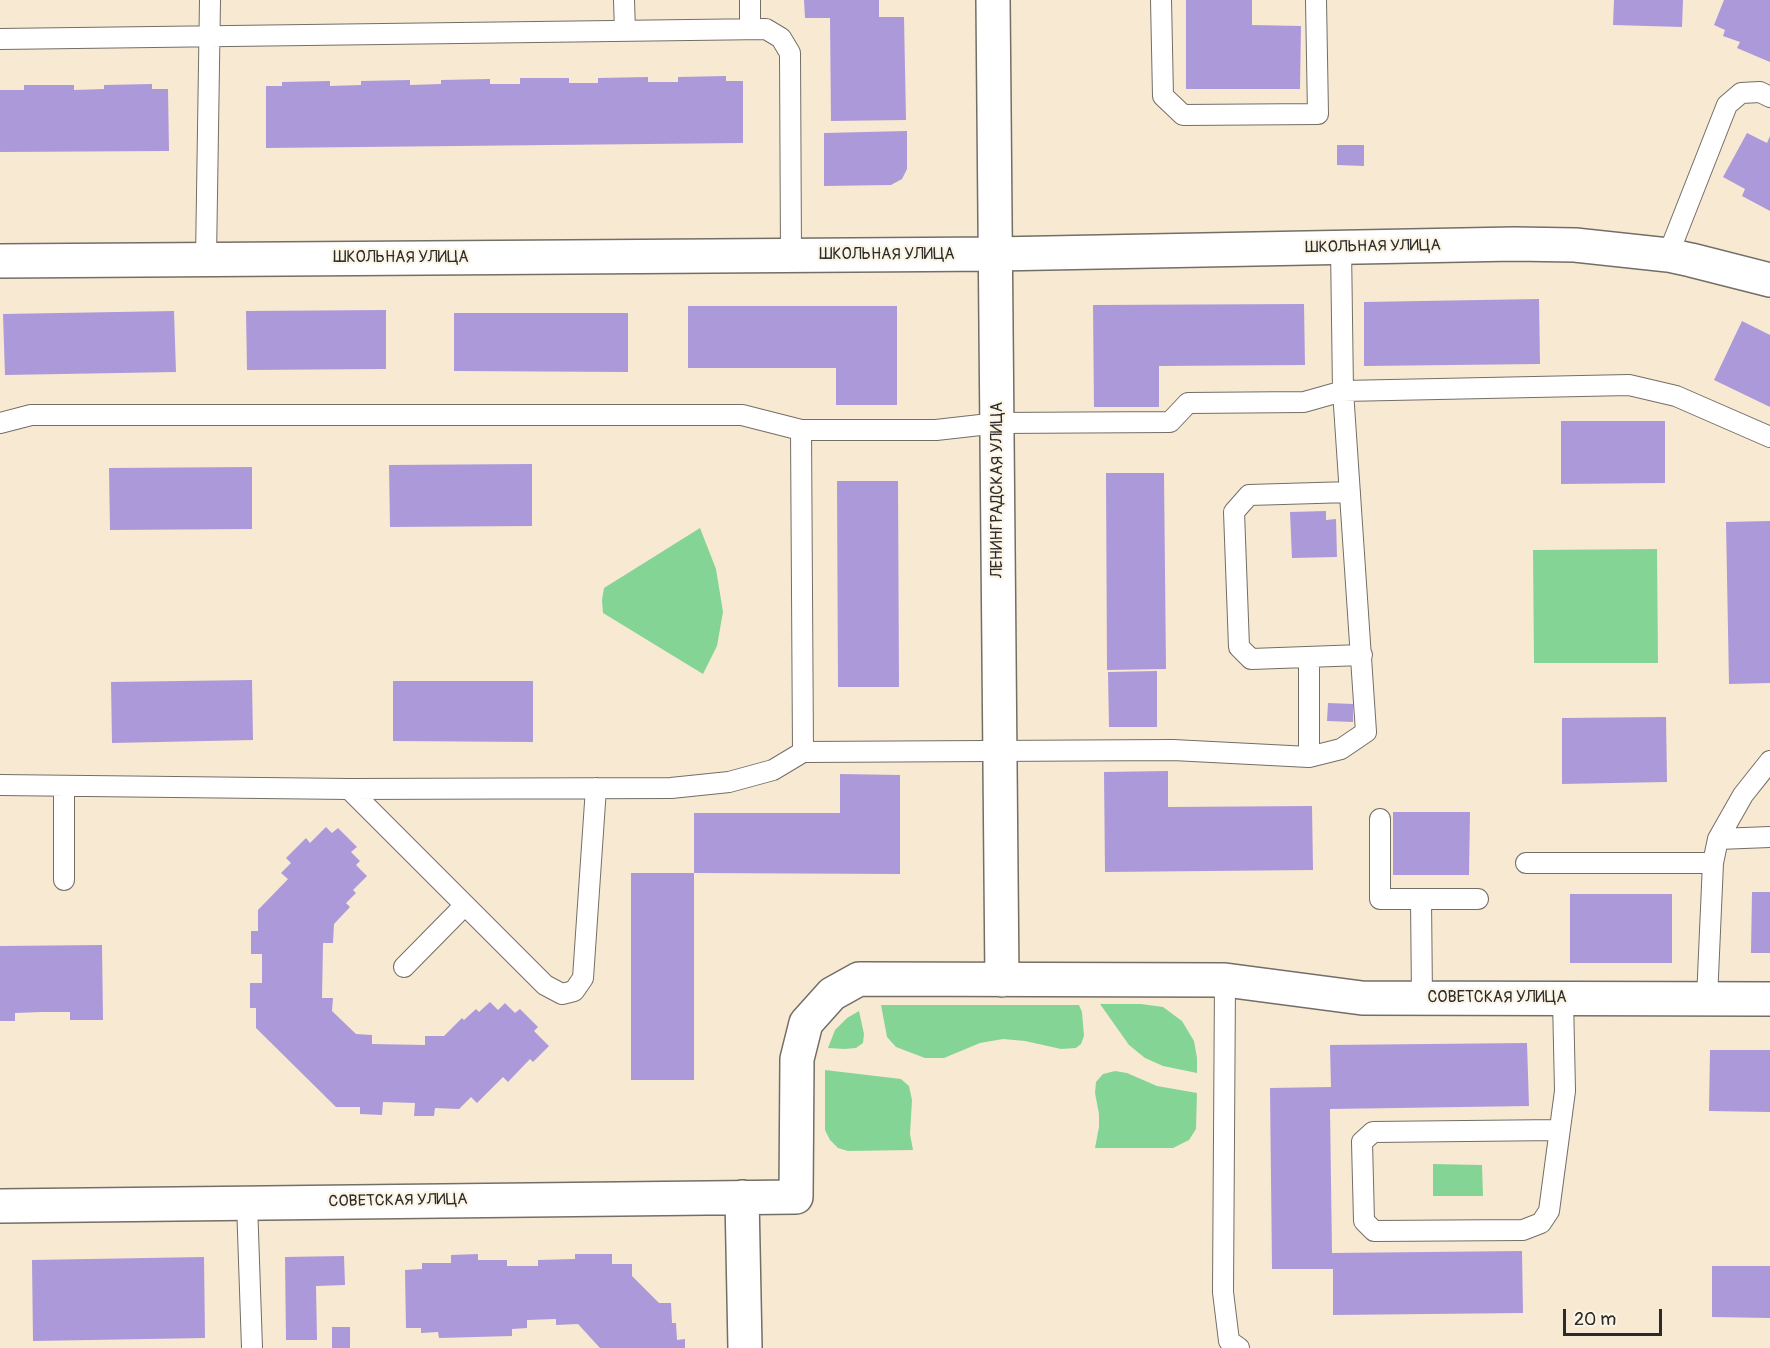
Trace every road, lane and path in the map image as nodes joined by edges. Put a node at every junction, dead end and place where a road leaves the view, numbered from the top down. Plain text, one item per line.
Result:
1 (210, 0) edge
2 (624, 0) edge
3 (750, 0) edge
4 (993, 0) edge
5 (1161, 0) edge
6 (1316, 0) edge
7 (750, 29) junction
8 (625, 31) junction
9 (209, 35) junction
10 (0, 39) edge
11 (1770, 97) edge
12 (1341, 247) junction
13 (996, 254) junction
14 (791, 255) junction
15 (1668, 255) junction
16 (206, 260) junction
17 (0, 261) edge
18 (1770, 280) edge
19 (1343, 391) junction
20 (0, 423) edge
21 (998, 423) junction
22 (801, 430) junction
23 (1770, 437) edge
24 (1350, 492) junction
25 (1362, 655) junction
26 (1309, 657) junction
27 (1000, 750) junction
28 (803, 752) junction
29 (1309, 757) junction
30 (1770, 761) edge
31 (0, 785) edge
32 (64, 786) junction
33 (596, 788) junction
34 (349, 789) junction
35 (1380, 819) dead end
36 (1770, 837) edge
37 (1718, 839) junction
38 (1526, 863) dead end
39 (1713, 863) junction
40 (64, 880) dead end
41 (1421, 899) junction
42 (1478, 899) dead end
43 (465, 905) junction
44 (404, 967) dead end
45 (1002, 980) junction
46 (1225, 980) junction
47 (1422, 998) junction
48 (1563, 999) junction
49 (1707, 999) junction
50 (1770, 999) edge
51 (1559, 1130) junction
52 (742, 1197) junction
53 (247, 1203) junction
54 (0, 1206) edge
55 (252, 1348) edge
56 (745, 1348) edge
57 (1239, 1348) edge

1 - 9 lane
2 - 8 lane
3 - 7 lane
4 - 13 street, ЛЕНИНГРАДСКАЯ УЛИЦА
5 - 6 lane
7 - 8 lane
7 - 14 lane
8 - 9 lane
9 - 10 lane
9 - 16 lane
11 - 15 lane
12 - 13 street, ШКОЛЬНАЯ УЛИЦА
12 - 15 street, ШКОЛЬНАЯ УЛИЦА
12 - 19 lane
13 - 14 street, ШКОЛЬНАЯ УЛИЦА
13 - 21 street, ЛЕНИНГРАДСКАЯ УЛИЦА
14 - 16 street, ШКОЛЬНАЯ УЛИЦА
15 - 18 street, ШКОЛЬНАЯ УЛИЦА
16 - 17 street, ШКОЛЬНАЯ УЛИЦА
19 - 21 lane
19 - 23 lane
19 - 24 lane
20 - 22 lane
21 - 22 lane
21 - 27 street, ЛЕНИНГРАДСКАЯ УЛИЦА
22 - 28 lane
24 - 25 lane
24 - 26 lane
25 - 26 lane
25 - 29 lane
26 - 29 lane
27 - 28 lane
27 - 29 lane
27 - 45 street, ЛЕНИНГРАДСКАЯ УЛИЦА
28 - 33 lane
30 - 37 lane
31 - 32 lane
32 - 34 lane
32 - 40 lane
33 - 34 lane
33 - 43 lane
34 - 43 lane
35 - 41 lane
36 - 37 lane
37 - 39 lane
38 - 39 lane
39 - 49 lane
41 - 42 lane
41 - 47 lane
43 - 44 lane
45 - 46 street, СОВЕТСКАЯ УЛИЦА
45 - 52 street, СОВЕТСКАЯ УЛИЦА
46 - 47 street, СОВЕТСКАЯ УЛИЦА
46 - 57 lane
47 - 48 street, СОВЕТСКАЯ УЛИЦА
48 - 49 street, СОВЕТСКАЯ УЛИЦА
48 - 51 lane
49 - 50 street, СОВЕТСКАЯ УЛИЦА
51 - 51 lane
52 - 53 street, СОВЕТСКАЯ УЛИЦА
52 - 56 street
53 - 54 street, СОВЕТСКАЯ УЛИЦА
53 - 55 lane

